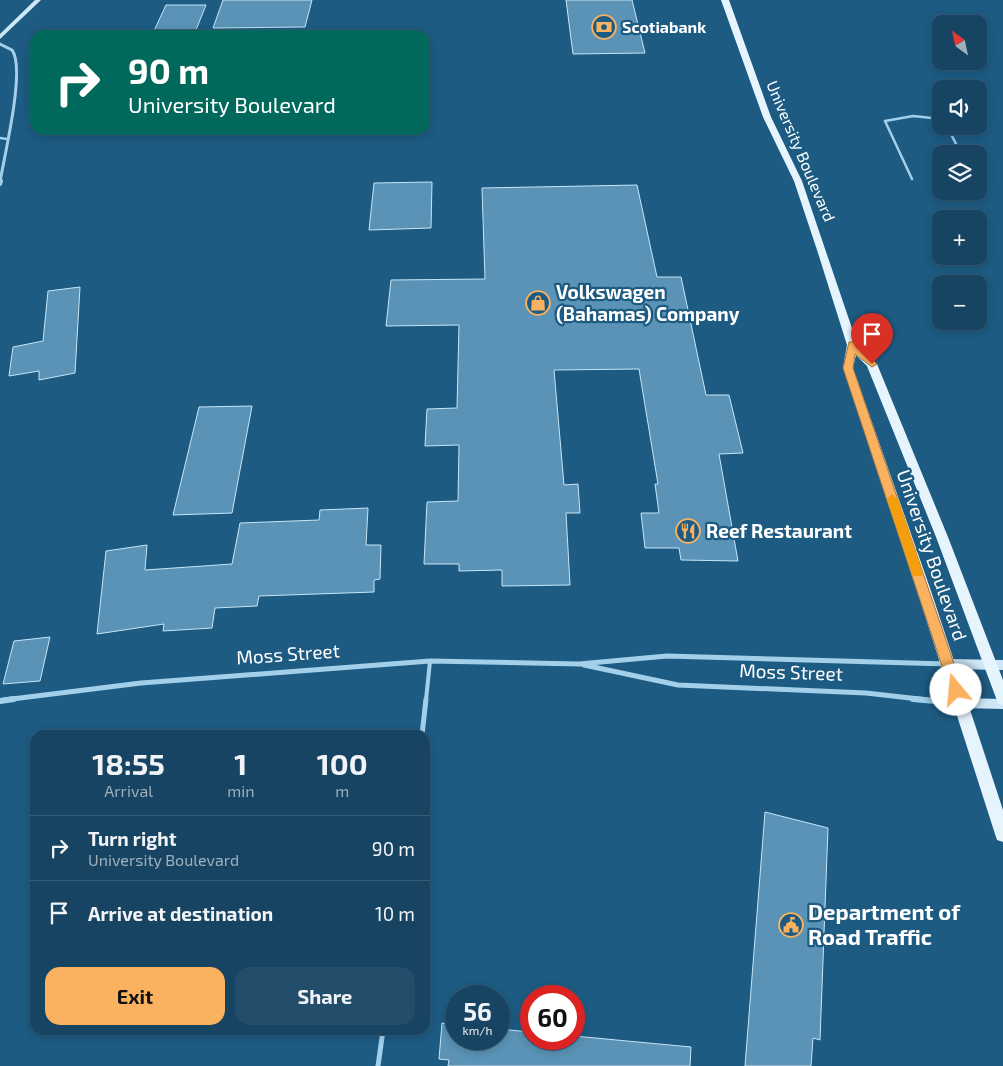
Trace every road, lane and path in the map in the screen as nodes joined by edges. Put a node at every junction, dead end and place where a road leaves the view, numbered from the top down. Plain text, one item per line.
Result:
1 (38, 0) edge
2 (725, 0) edge
3 (0, 37) edge
4 (0, 44) edge
5 (932, 117) edge
6 (0, 138) edge
7 (7, 139) junction
8 (912, 180) dead end
9 (0, 184) edge
10 (852, 345) junction
11 (430, 661) junction
12 (579, 664) junction
13 (948, 664) junction
14 (990, 665) junction
15 (1003, 665) edge
16 (1003, 698) edge
17 (0, 701) edge
18 (960, 703) junction
19 (1003, 704) edge
20 (423, 730) edge
21 (1003, 834) edge
22 (382, 1035) edge
23 (378, 1066) edge

1 - 3 street
2 - 10 main road, University Boulevard
4 - 7 street
5 - 8 lane
6 - 7 lane
7 - 9 street
10 - 13 main road, University Boulevard
10 - 14 main road, University Boulevard
11 - 12 street, Moss Street
11 - 17 street, Moss Street
11 - 20 lane
12 - 13 street, Moss Street
12 - 18 street, Moss Street
13 - 14 street, Moss Street
13 - 18 main road, University Boulevard
14 - 15 street, Moss Street
14 - 16 main road, University Boulevard
18 - 19 street, Moss Street
18 - 21 main road, University Boulevard
22 - 23 lane

